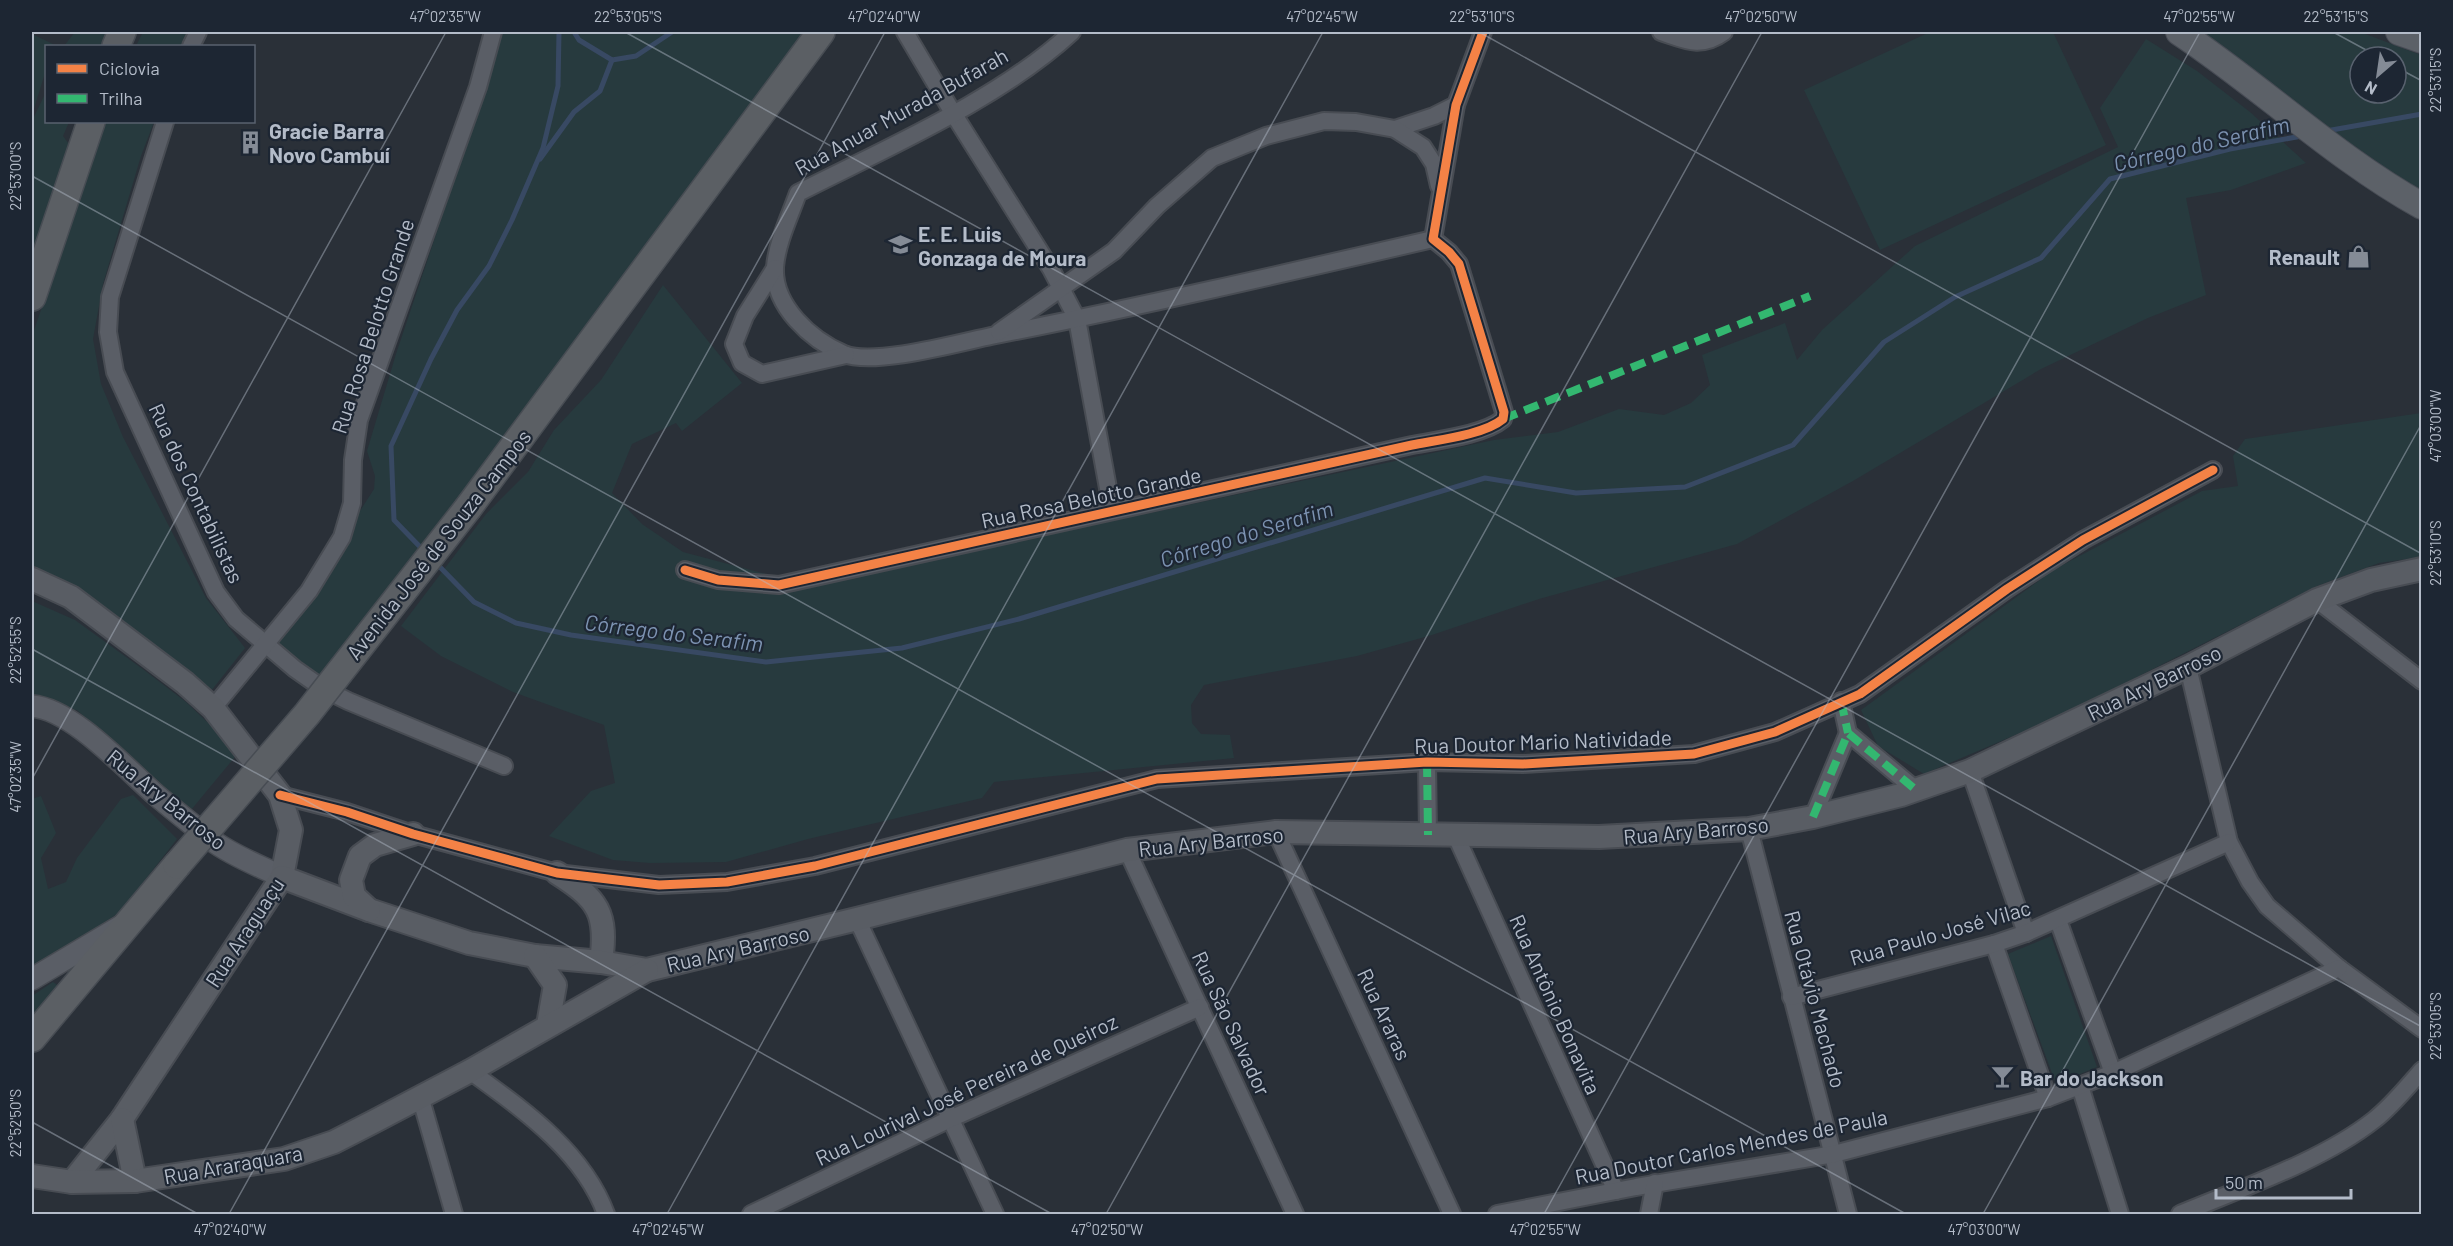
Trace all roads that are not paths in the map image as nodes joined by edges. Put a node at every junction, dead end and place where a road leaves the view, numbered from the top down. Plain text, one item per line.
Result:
1 (493, 32) edge
2 (821, 32) edge
3 (905, 32) edge
4 (1072, 32) edge
5 (1483, 32) edge
6 (1661, 32) edge
7 (1724, 32) edge
8 (2179, 32) edge
9 (2399, 32) edge
10 (2421, 40) edge
11 (1456, 105) junction
12 (953, 113) junction
13 (91, 123) edge
14 (165, 123) edge
15 (1395, 129) junction
16 (1440, 192) junction
17 (2421, 206) edge
18 (1433, 239) junction
19 (775, 268) junction
20 (1059, 288) junction
21 (32, 297) edge
22 (1077, 319) junction
23 (994, 336) junction
24 (846, 355) junction
25 (2213, 470) dead end
26 (1112, 510) junction
27 (2421, 569) edge
28 (686, 570) dead end
29 (32, 579) edge
30 (2317, 600) junction
31 (266, 645) junction
32 (2188, 667) junction
33 (2421, 681) edge
34 (1841, 701) junction
35 (32, 706) edge
36 (213, 708) junction
37 (1848, 733) junction
38 (1427, 762) junction
39 (504, 766) dead end
40 (1970, 771) junction
41 (1916, 790) junction
42 (280, 795) junction
43 (1813, 817) junction
44 (1749, 829) junction
45 (1276, 832) junction
46 (413, 834) junction
47 (1428, 836) junction
48 (1456, 836) junction
49 (2229, 842) junction
50 (1127, 850) junction
51 (557, 873) junction
52 (282, 877) junction
53 (369, 910) junction
54 (857, 919) junction
55 (2058, 920) junction
56 (131, 921) junction
57 (2026, 933) junction
58 (1994, 944) junction
59 (535, 956) junction
60 (601, 962) junction
61 (2339, 968) junction
62 (647, 970) junction
63 (32, 979) edge
64 (1791, 997) junction
65 (1200, 1007) junction
66 (548, 1025) junction
67 (2421, 1029) edge
68 (32, 1038) edge
69 (2421, 1070) edge
70 (470, 1071) junction
71 (2113, 1073) junction
72 (2080, 1086) junction
73 (420, 1096) junction
74 (2048, 1098) junction
75 (122, 1119) junction
76 (950, 1119) junction
77 (1834, 1154) junction
78 (32, 1176) edge
79 (135, 1181) junction
80 (72, 1182) junction
81 (1655, 1183) junction
82 (1616, 1191) junction
83 (454, 1215) edge
84 (606, 1215) edge
85 (751, 1215) edge
86 (995, 1215) edge
87 (1295, 1215) edge
88 (1452, 1215) edge
89 (1497, 1215) edge
90 (1649, 1215) edge
91 (1848, 1215) edge
92 (2120, 1215) edge
93 (2180, 1215) edge

1 - 31 street, Rua Rosa Belotto Grande
2 - 56 highway, Avenida José de Souza Campos, bridge
3 - 12 street
4 - 12 street, Rua Anuar Murada Bufarah
5 - 11 street
6 - 7 street
8 - 17 main road
9 - 10 main road
11 - 15 street
11 - 16 street
12 - 19 street, Rua Anuar Murada Bufarah
12 - 20 street
13 - 21 highway
14 - 31 street, Rua dos Contabilistas
15 - 16 street
15 - 20 street, Rua Anuar Murada Bufarah
16 - 18 street
18 - 22 street, Rua Anuar Murada Bufarah
18 - 26 street, Rua Rosa Belotto Grande
19 - 24 street, Rua Anuar Murada Bufarah
19 - 24 street
20 - 22 street
20 - 23 street, Rua Anuar Murada Bufarah
22 - 23 street, Rua Anuar Murada Bufarah
22 - 26 street
23 - 24 street, Rua Anuar Murada Bufarah
25 - 34 street, Rua Doutor Mario Natividade
26 - 28 street, Rua Rosa Belotto Grande
27 - 30 main road, Rua Ary Barroso
29 - 36 main road, Rua Araguaçu
30 - 32 main road, Rua Ary Barroso
30 - 33 street
31 - 36 street, Rua Rosa Belotto Grande
31 - 39 street, Rua dos Contabilistas
32 - 40 main road, Rua Ary Barroso
32 - 49 street
34 - 37 street
34 - 38 street, Rua Doutor Mario Natividade
35 - 52 street, Rua Ary Barroso
36 - 42 main road, Rua Araguaçu
37 - 41 street
37 - 43 street
38 - 47 street
38 - 51 street, Rua Doutor Mario Natividade
40 - 41 main road, Rua Ary Barroso
40 - 57 street
41 - 43 main road, Rua Ary Barroso
42 - 46 street, Rua Doutor Mario Natividade
42 - 52 main road, Rua Araguaçu
43 - 44 main road, Rua Ary Barroso
44 - 48 main road, Rua Ary Barroso
44 - 64 street, Rua Otávio Machado
45 - 47 main road, Rua Ary Barroso
45 - 50 main road, Rua Ary Barroso
45 - 88 street, Rua Araras
46 - 51 street, Rua Doutor Mario Natividade
46 - 53 main road
47 - 48 main road, Rua Ary Barroso
48 - 82 street, Rua Antônio Bonavita
49 - 55 street, Rua Paulo José Vilac
49 - 61 street
50 - 54 main road, Rua Ary Barroso
50 - 65 street, Rua São Salvador
51 - 60 main road
52 - 53 main road, Rua Ary Barroso
52 - 75 main road, Rua Araguaçu
53 - 59 main road, Rua Ary Barroso
54 - 62 main road, Rua Ary Barroso
54 - 76 street
55 - 57 street, Rua Paulo José Vilac
55 - 71 street
56 - 63 street
56 - 68 highway, Avenida José de Souza Campos
57 - 58 street, Rua Paulo José Vilac
58 - 64 street, Rua Paulo José Vilac
58 - 74 street
59 - 60 main road, Rua Ary Barroso
59 - 66 main road
60 - 62 main road, Rua Ary Barroso
61 - 67 street
61 - 71 street, Rua Doutor Carlos Mendes de Paula
62 - 66 main road, Rua Araraquara
64 - 77 street, Rua Otávio Machado
65 - 76 street, Rua Lourival José Pereira de Queiroz
65 - 87 street, Rua São Salvador
66 - 70 main road, Rua Araraquara
69 - 93 street
70 - 73 main road, Rua Araraquara
70 - 84 street
71 - 72 street, Rua Doutor Carlos Mendes de Paula
72 - 74 street, Rua Doutor Carlos Mendes de Paula
72 - 92 street
73 - 79 main road, Rua Araraquara
73 - 83 street
74 - 77 street, Rua Doutor Carlos Mendes de Paula
75 - 79 main road
75 - 80 main road, Rua Araguaçu
76 - 85 street, Rua Lourival José Pereira de Queiroz
76 - 86 street
77 - 81 street, Rua Doutor Carlos Mendes de Paula
77 - 91 street, Rua Otávio Machado
78 - 80 main road, Rua Araraquara
79 - 80 main road, Rua Araraquara
81 - 82 street, Rua Doutor Carlos Mendes de Paula
81 - 90 street
82 - 89 street, Rua Doutor Carlos Mendes de Paula

